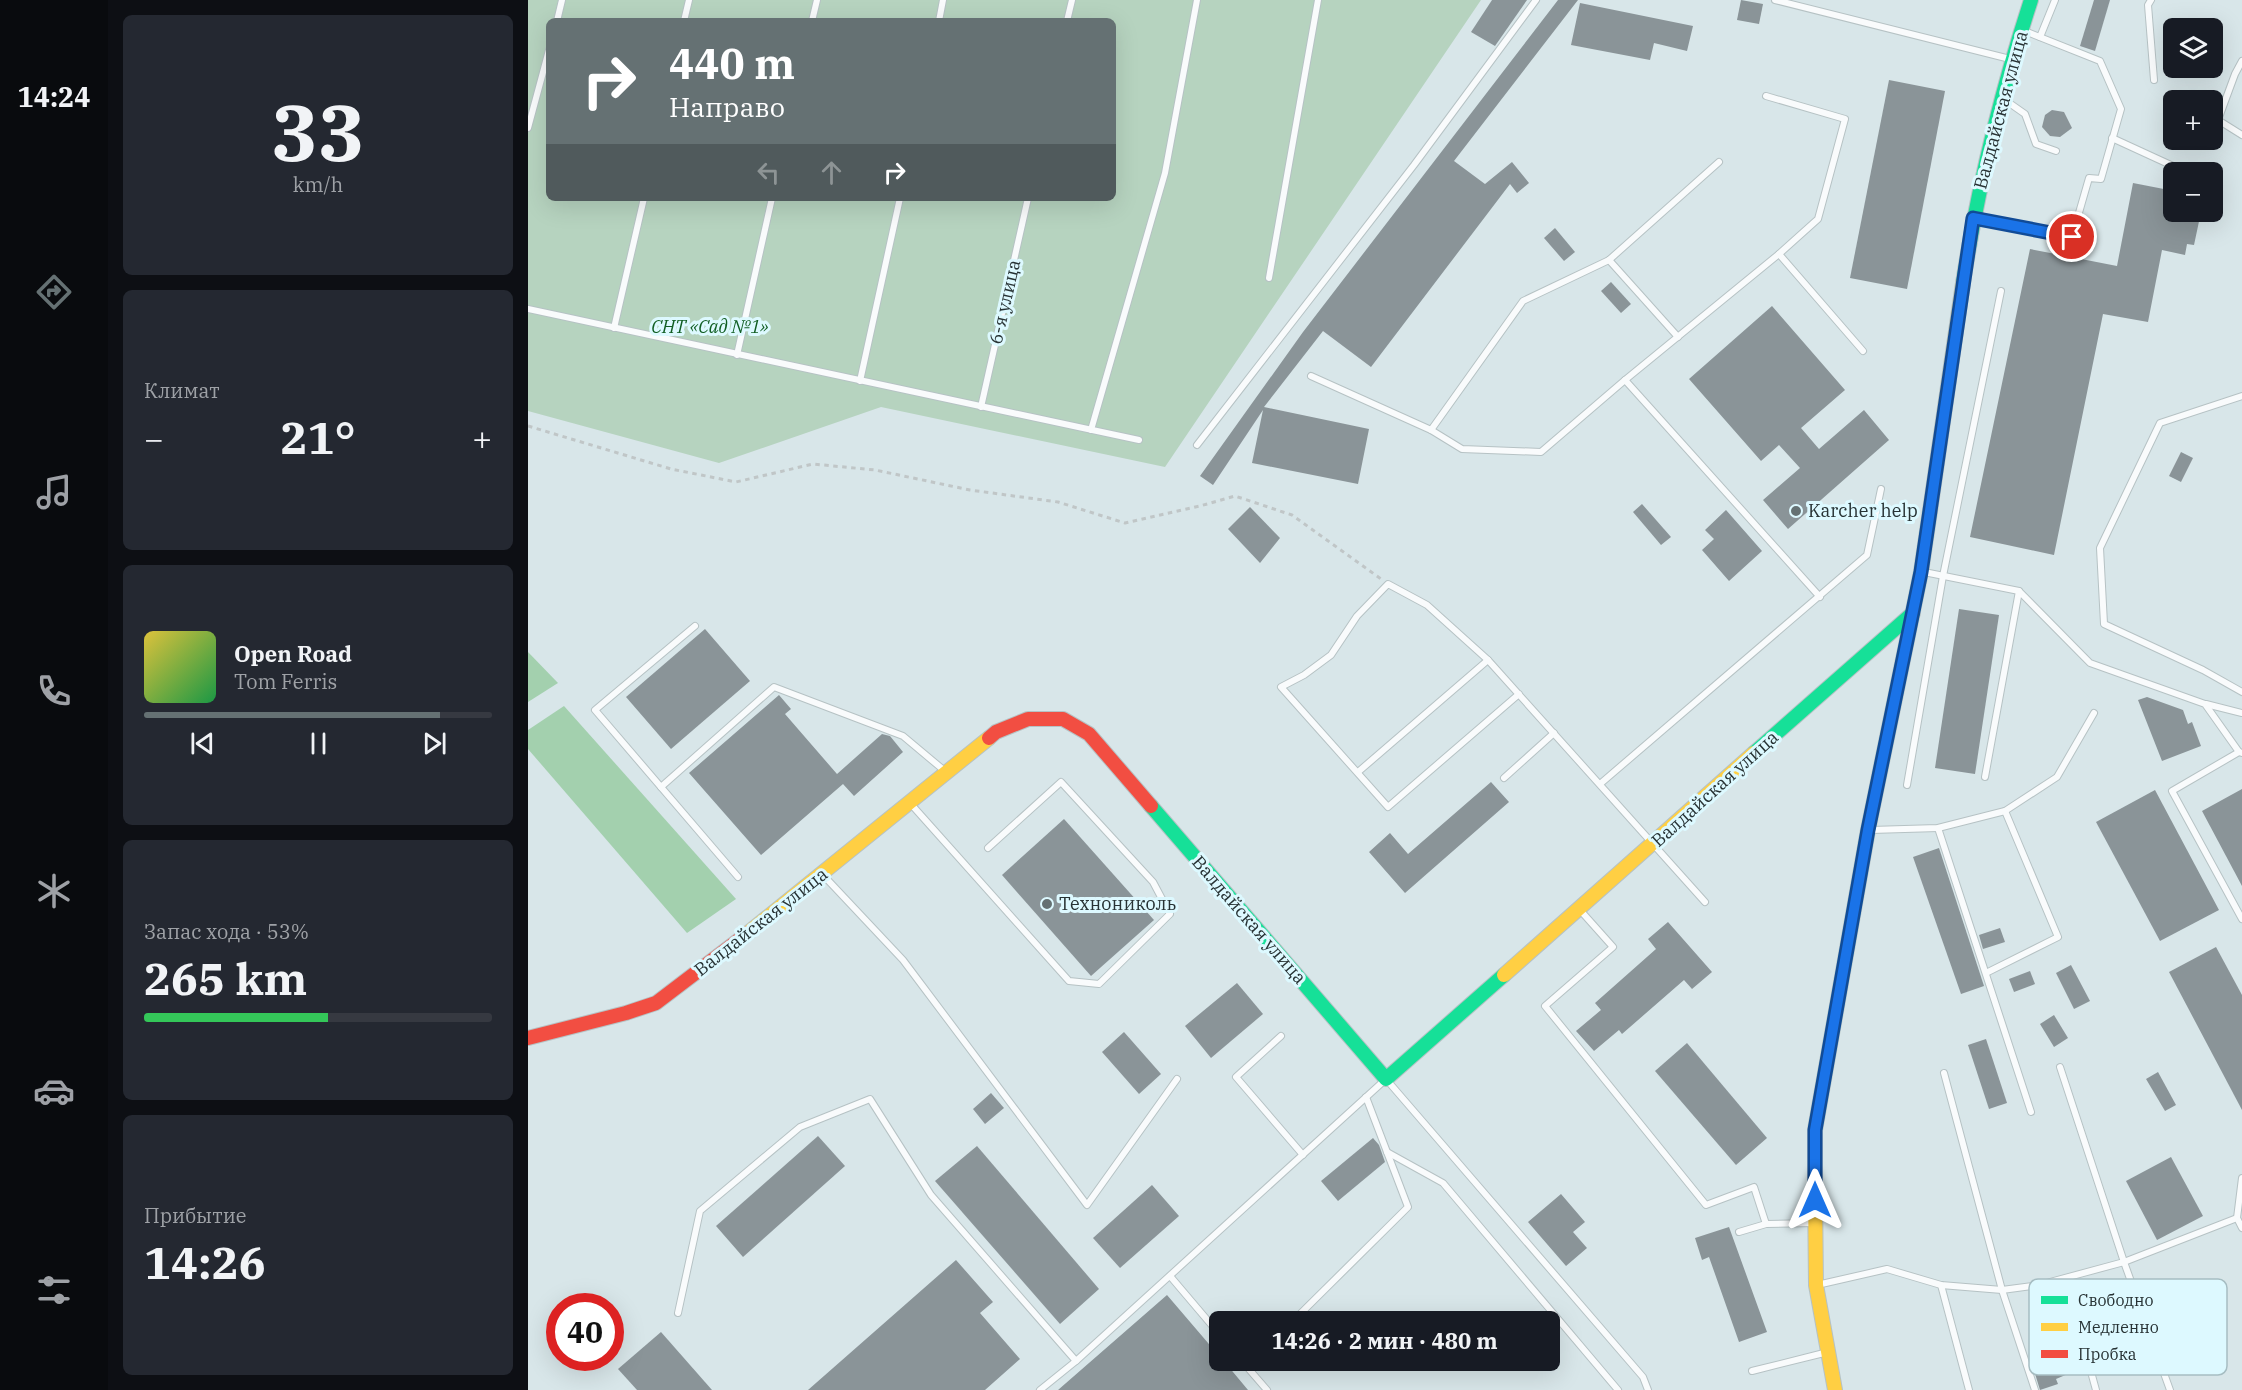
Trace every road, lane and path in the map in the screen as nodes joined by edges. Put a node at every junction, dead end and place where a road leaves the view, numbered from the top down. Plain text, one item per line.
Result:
1 (562, 0) edge
2 (689, 0) edge
3 (817, 0) edge
4 (943, 0) edge
5 (1072, 0) edge
6 (1197, 0) edge
7 (1318, 0) edge
8 (1536, 0) edge
9 (1775, 0) edge
10 (2031, 0) edge
11 (2055, 0) edge
12 (2151, 0) edge
13 (558, 18) edge
14 (685, 18) edge
15 (813, 18) edge
16 (940, 18) edge
17 (1068, 18) edge
18 (2021, 30) junction
19 (2040, 37) junction
20 (2012, 59) junction
21 (546, 61) edge
22 (2242, 61) edge
23 (2154, 80) dead end
24 (1766, 96) dead end
25 (2002, 98) junction
26 (528, 128) edge
27 (2242, 135) edge
28 (2112, 138) junction
29 (2056, 151) dead end
30 (1719, 162) dead end
31 (2164, 162) edge
32 (643, 201) edge
33 (771, 201) edge
34 (899, 201) edge
35 (1027, 201) edge
36 (1973, 218) junction
37 (1779, 254) junction
38 (1609, 260) junction
39 (1269, 278) dead end
40 (2001, 291) dead end
41 (528, 309) edge
42 (614, 328) junction
43 (1678, 337) junction
44 (1863, 351) dead end
45 (737, 355) junction
46 (1311, 376) dead end
47 (1625, 380) junction
48 (860, 381) junction
49 (2242, 396) edge
50 (981, 407) junction
51 (528, 426) edge
52 (1091, 430) junction
53 (1431, 430) junction
54 (1139, 440) dead end
55 (1197, 445) dead end
56 (1881, 489) dead end
57 (1921, 572) junction
58 (1943, 576) junction
59 (1388, 584) junction
60 (2019, 591) junction
61 (1820, 597) junction
62 (1913, 613) junction
63 (695, 626) dead end
64 (1488, 660) junction
65 (2242, 692) edge
66 (1519, 694) junction
67 (2205, 704) junction
68 (2094, 713) dead end
69 (2242, 713) edge
70 (1554, 733) junction
71 (2240, 753) edge
72 (946, 772) junction
73 (1358, 772) junction
74 (1985, 777) dead end
75 (1504, 778) dead end
76 (1600, 784) junction
77 (1907, 785) dead end
78 (661, 787) junction
79 (909, 803) junction
80 (2005, 811) junction
81 (1938, 828) junction
82 (1868, 830) junction
83 (1654, 843) junction
84 (988, 848) dead end
85 (823, 874) junction
86 (738, 877) dead end
87 (1705, 902) dead end
88 (1580, 910) junction
89 (2242, 919) edge
90 (1986, 973) junction
91 (1281, 1036) dead end
92 (528, 1038) edge
93 (2060, 1067) dead end
94 (1944, 1073) dead end
95 (1177, 1079) dead end
96 (1386, 1079) junction
97 (1366, 1097) junction
98 (2031, 1112) dead end
99 (1387, 1152) junction
100 (1303, 1155) junction
101 (2242, 1178) edge
102 (2237, 1218) junction
103 (1815, 1223) junction
104 (1766, 1224) junction
105 (2242, 1228) edge
106 (1739, 1232) dead end
107 (2124, 1262) junction
108 (1170, 1276) junction
109 (2061, 1279) edge
110 (2130, 1279) edge
111 (1816, 1285) junction
112 (1941, 1285) junction
113 (2029, 1286) edge
114 (2002, 1290) junction
115 (1303, 1311) edge
116 (678, 1313) dead end
117 (1209, 1322) edge
118 (1828, 1352) junction
119 (1076, 1361) junction
120 (1251, 1371) edge
121 (1752, 1371) dead end
122 (2029, 1372) edge
123 (2030, 1375) edge
124 (2092, 1375) edge
125 (2165, 1375) edge
126 (1040, 1390) edge
127 (1268, 1390) edge
128 (1618, 1390) edge
129 (1648, 1390) edge
130 (1835, 1390) edge
131 (1969, 1390) edge
132 (2035, 1390) edge
133 (2096, 1390) edge
134 (2170, 1390) edge

1 - 13 lane
2 - 14 lane
3 - 15 lane
4 - 16 lane
5 - 17 lane
6 - 52 lane
7 - 39 lane
8 - 55 lane
9 - 20 lane
10 - 18 street, Валдайская улица
11 - 19 lane
12 - 23 lane
18 - 19 lane
18 - 20 street, Валдайская улица
19 - 28 lane
20 - 25 street, Валдайская улица
21 - 26 lane
22 - 27 lane
24 - 37 lane
25 - 29 lane
25 - 36 street, Валдайская улица
28 - 31 lane
28 - 36 lane
30 - 38 lane
32 - 42 lane
33 - 45 lane
34 - 48 lane
35 - 50 lane, 6-я улица
36 - 57 street, Валдайская улица
37 - 43 lane
37 - 44 lane
38 - 43 lane
38 - 53 lane
40 - 58 lane
41 - 42 lane
42 - 45 lane
43 - 47 lane
45 - 48 lane
46 - 53 lane
47 - 53 lane
47 - 61 lane
48 - 50 lane
49 - 65 lane
50 - 52 lane
51 - 59 path
52 - 54 lane
56 - 61 lane
57 - 58 lane
57 - 62 street, Валдайская улица
58 - 60 lane
58 - 77 lane
59 - 64 lane
59 - 73 lane
60 - 67 lane
60 - 74 lane
61 - 76 lane
62 - 82 street, Валдайская улица
62 - 83 street, Валдайская улица
63 - 78 lane
64 - 66 lane
64 - 73 lane
66 - 70 lane
66 - 73 lane
67 - 69 lane
67 - 71 lane
68 - 80 lane
70 - 75 lane
70 - 76 lane
71 - 89 lane
72 - 78 lane
72 - 79 street, Валдайская улица
72 - 96 street, Валдайская улица
76 - 83 lane
78 - 86 lane
79 - 84 lane
79 - 85 street, Валдайская улица
80 - 81 lane
80 - 90 lane
81 - 82 lane
81 - 90 lane
82 - 103 street, Валдайская улица
83 - 87 lane
83 - 88 street, Валдайская улица
85 - 92 street, Валдайская улица
85 - 95 lane
88 - 96 street, Валдайская улица
88 - 104 lane
90 - 98 lane
91 - 100 lane
93 - 107 lane
94 - 114 lane
96 - 97 lane
96 - 129 lane
97 - 99 lane
97 - 100 lane
99 - 115 lane
99 - 128 lane
100 - 108 lane
101 - 102 lane
102 - 105 lane
102 - 107 lane
103 - 104 lane
103 - 111 street, Валдайская улица
104 - 106 lane
107 - 109 lane
107 - 110 lane
108 - 117 lane
108 - 119 lane
111 - 112 lane
111 - 118 street, Валдайская улица
112 - 114 lane
112 - 131 lane
113 - 114 lane
114 - 122 lane
116 - 119 lane
118 - 121 lane
118 - 130 street, Валдайская улица
119 - 126 lane
120 - 127 lane
123 - 132 lane
124 - 133 lane
125 - 134 lane

